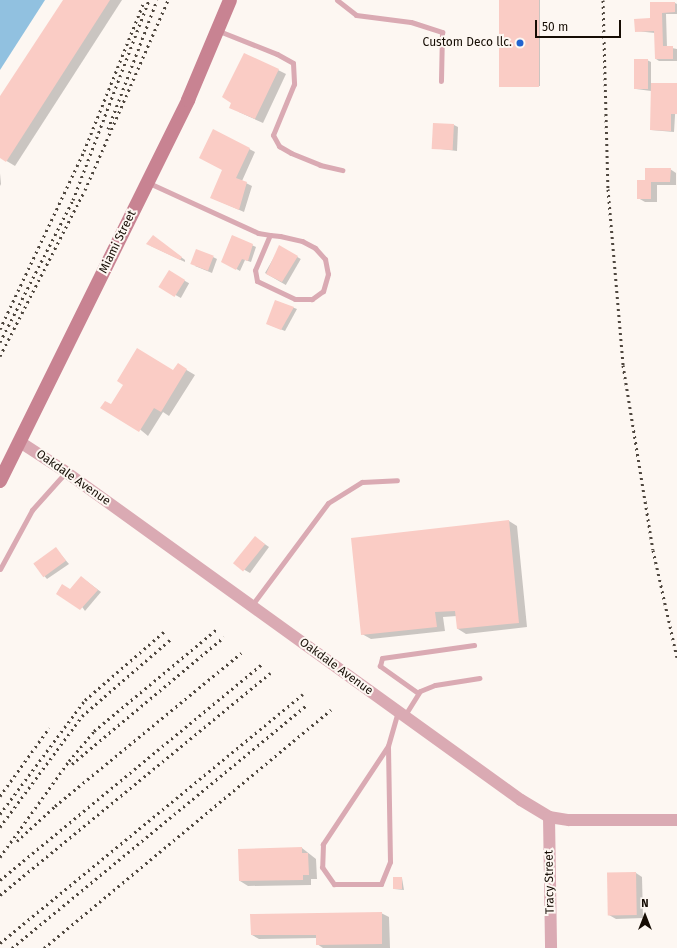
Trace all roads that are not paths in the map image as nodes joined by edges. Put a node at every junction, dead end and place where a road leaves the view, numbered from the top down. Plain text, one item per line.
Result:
1 (230, 0) edge
2 (337, 0) edge
3 (219, 31) junction
4 (441, 82) dead end
5 (342, 170) dead end
6 (148, 182) junction
7 (270, 234) junction
8 (20, 442) junction
9 (66, 472) junction
10 (397, 480) dead end
11 (0, 481) edge
12 (0, 569) edge
13 (251, 606) junction
14 (474, 645) dead end
15 (479, 678) dead end
16 (418, 693) junction
17 (401, 714) junction
18 (388, 746) junction
19 (549, 817) junction
20 (677, 820) edge
21 (551, 948) edge

1 - 3 main road, Miami Street
2 - 4 lane
3 - 5 lane
3 - 6 main road, Miami Street
6 - 7 lane
6 - 8 main road, Miami Street
7 - 7 lane
8 - 9 street, Oakdale Avenue
8 - 11 main road, Miami Street
9 - 12 lane
9 - 13 street, Oakdale Avenue
10 - 13 lane
13 - 17 street, Oakdale Avenue
14 - 16 lane
15 - 16 lane
16 - 17 lane
17 - 18 lane
17 - 19 street, Oakdale Avenue
18 - 18 lane
19 - 20 street, Oakdale Avenue
19 - 21 street, Tracy Street

